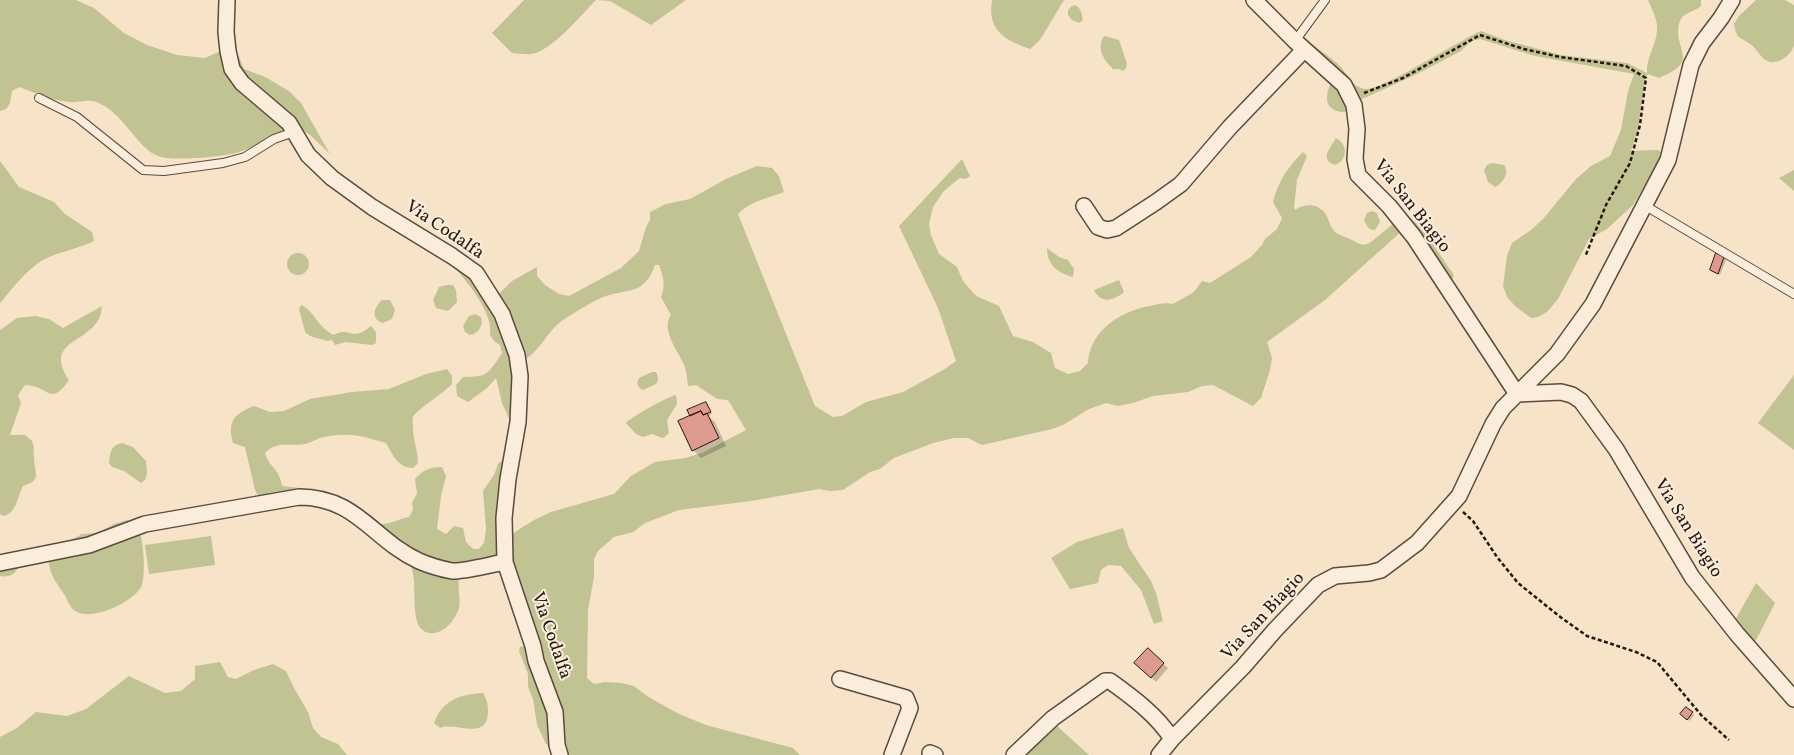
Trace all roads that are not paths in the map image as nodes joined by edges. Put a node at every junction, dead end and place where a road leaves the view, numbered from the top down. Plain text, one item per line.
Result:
1 (227, 0) edge
2 (1254, 0) edge
3 (1325, 0) edge
4 (1732, 0) edge
5 (1299, 45) junction
6 (39, 98) dead end
7 (294, 132) junction
8 (1644, 205) junction
9 (1084, 206) dead end
10 (1794, 294) edge
11 (1517, 394) junction
12 (506, 562) junction
13 (0, 564) edge
14 (840, 679) dead end
15 (1794, 699) edge
16 (1172, 738) junction
17 (560, 755) edge
18 (892, 755) edge
19 (1014, 755) edge
20 (1159, 755) edge

1 - 7 street, Via Codalfa
2 - 5 street, Via San Biagio
3 - 5 lane
4 - 8 street, Via San Biagio
5 - 9 street
5 - 11 street, Via San Biagio
6 - 7 lane
7 - 12 street, Via Codalfa
8 - 10 lane
8 - 11 street, Via San Biagio
11 - 15 street, Via San Biagio
11 - 16 street, Via San Biagio
12 - 13 street
12 - 17 street, Via Codalfa
14 - 18 street
16 - 19 street
16 - 20 street, Via San Biagio

